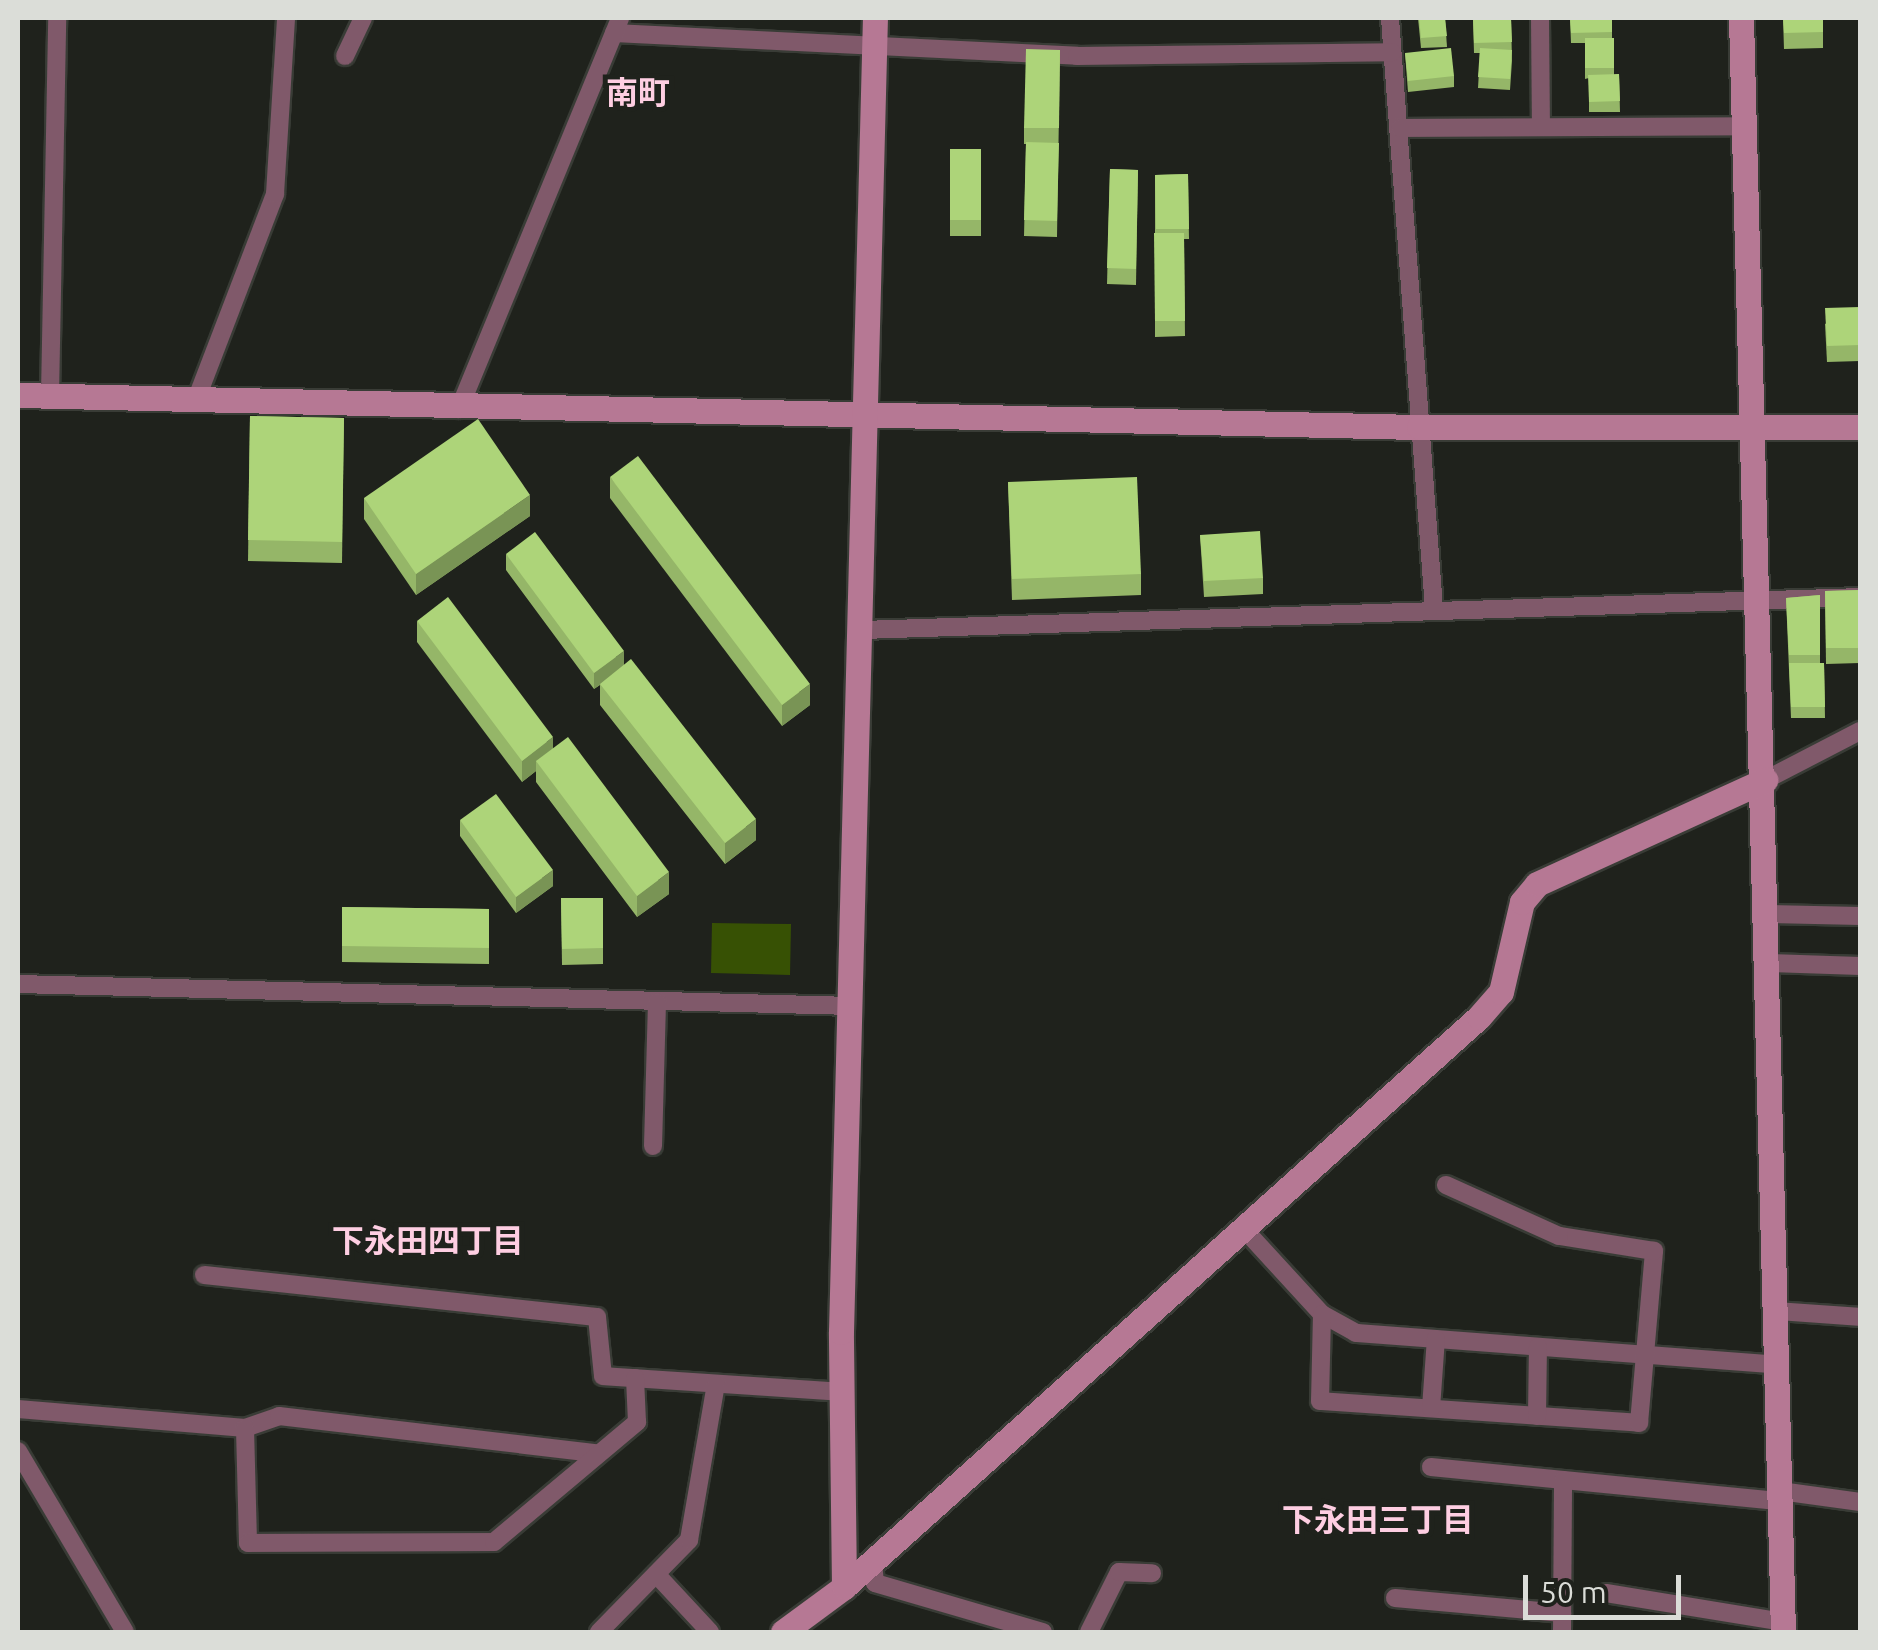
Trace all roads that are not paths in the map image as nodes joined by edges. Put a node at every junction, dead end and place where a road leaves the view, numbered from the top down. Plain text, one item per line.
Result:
1 (58, 18) edge
2 (286, 18) edge
3 (363, 18) edge
4 (740, 18) edge
5 (1390, 18) edge
6 (1540, 18) edge
7 (1741, 18) edge
8 (617, 26) edge
9 (875, 29) edge
10 (740, 37) junction
11 (1392, 52) junction
12 (345, 56) dead end
13 (1743, 126) junction
14 (1542, 127) junction
15 (1400, 128) junction
16 (18, 395) edge
17 (50, 395) junction
18 (196, 400) junction
19 (459, 409) junction
20 (864, 415) junction
21 (1752, 426) junction
22 (1420, 427) junction
23 (1860, 427) edge
24 (1860, 597) edge
25 (1754, 600) junction
26 (1434, 608) junction
27 (862, 630) junction
28 (1860, 731) edge
29 (1765, 780) junction
30 (1768, 914) junction
31 (1860, 916) edge
32 (1770, 963) junction
33 (1860, 966) edge
34 (18, 984) edge
35 (657, 1002) junction
36 (850, 1006) junction
37 (654, 1146) dead end
38 (1446, 1185) dead end
39 (1244, 1229) junction
40 (204, 1275) dead end
41 (1777, 1311) junction
42 (1322, 1314) junction
43 (1860, 1317) edge
44 (1436, 1339) junction
45 (1538, 1347) junction
46 (1644, 1355) junction
47 (1778, 1365) junction
48 (634, 1378) junction
49 (716, 1384) junction
50 (842, 1392) junction
51 (1432, 1408) junction
52 (18, 1409) edge
53 (1536, 1416) junction
54 (244, 1428) junction
55 (18, 1450) edge
56 (596, 1453) junction
57 (1431, 1467) dead end
58 (1564, 1480) junction
59 (1780, 1496) junction
60 (1860, 1502) edge
61 (873, 1561) junction
62 (1152, 1573) dead end
63 (656, 1574) junction
64 (844, 1587) junction
65 (1606, 1593) dead end
66 (1396, 1598) dead end
67 (1562, 1613) junction
68 (1783, 1627) edge
69 (612, 1628) edge
70 (125, 1632) edge
71 (710, 1632) edge
72 (784, 1632) edge
73 (1043, 1632) edge
74 (1090, 1632) edge
75 (1562, 1632) edge

1 - 17 street
2 - 18 street
3 - 12 street
4 - 10 street
5 - 11 street
6 - 14 street
7 - 13 street
8 - 10 street
8 - 19 street
9 - 10 street
9 - 11 street
9 - 20 street
11 - 15 street
13 - 14 street
13 - 21 street
14 - 15 street
15 - 22 street
16 - 17 street
17 - 18 street
18 - 19 street
19 - 20 street
20 - 22 street
20 - 27 street
21 - 22 street
21 - 23 street
21 - 25 street
22 - 26 street
24 - 25 street
25 - 26 street
25 - 29 street
26 - 27 street
27 - 36 street
28 - 29 street
29 - 30 street
29 - 39 street
30 - 31 street
30 - 32 street
32 - 33 street
32 - 41 street
34 - 35 street
35 - 36 street
35 - 37 street
36 - 50 street
38 - 46 street
39 - 42 street
39 - 61 street
40 - 48 street
41 - 43 street
41 - 47 street
42 - 44 street
42 - 51 street
44 - 45 street
44 - 51 street
45 - 46 street
45 - 53 street
46 - 47 street
46 - 53 street
47 - 59 street
48 - 49 street
48 - 56 street
49 - 50 street
49 - 63 street
50 - 64 street
51 - 53 street
52 - 54 street
54 - 56 street
54 - 56 street
55 - 70 street
57 - 58 street
58 - 59 street
58 - 67 street
59 - 60 street
59 - 68 street
61 - 64 street
61 - 73 street
62 - 74 street
63 - 69 street
63 - 71 street
64 - 72 street
65 - 68 street
66 - 67 street
67 - 75 street

